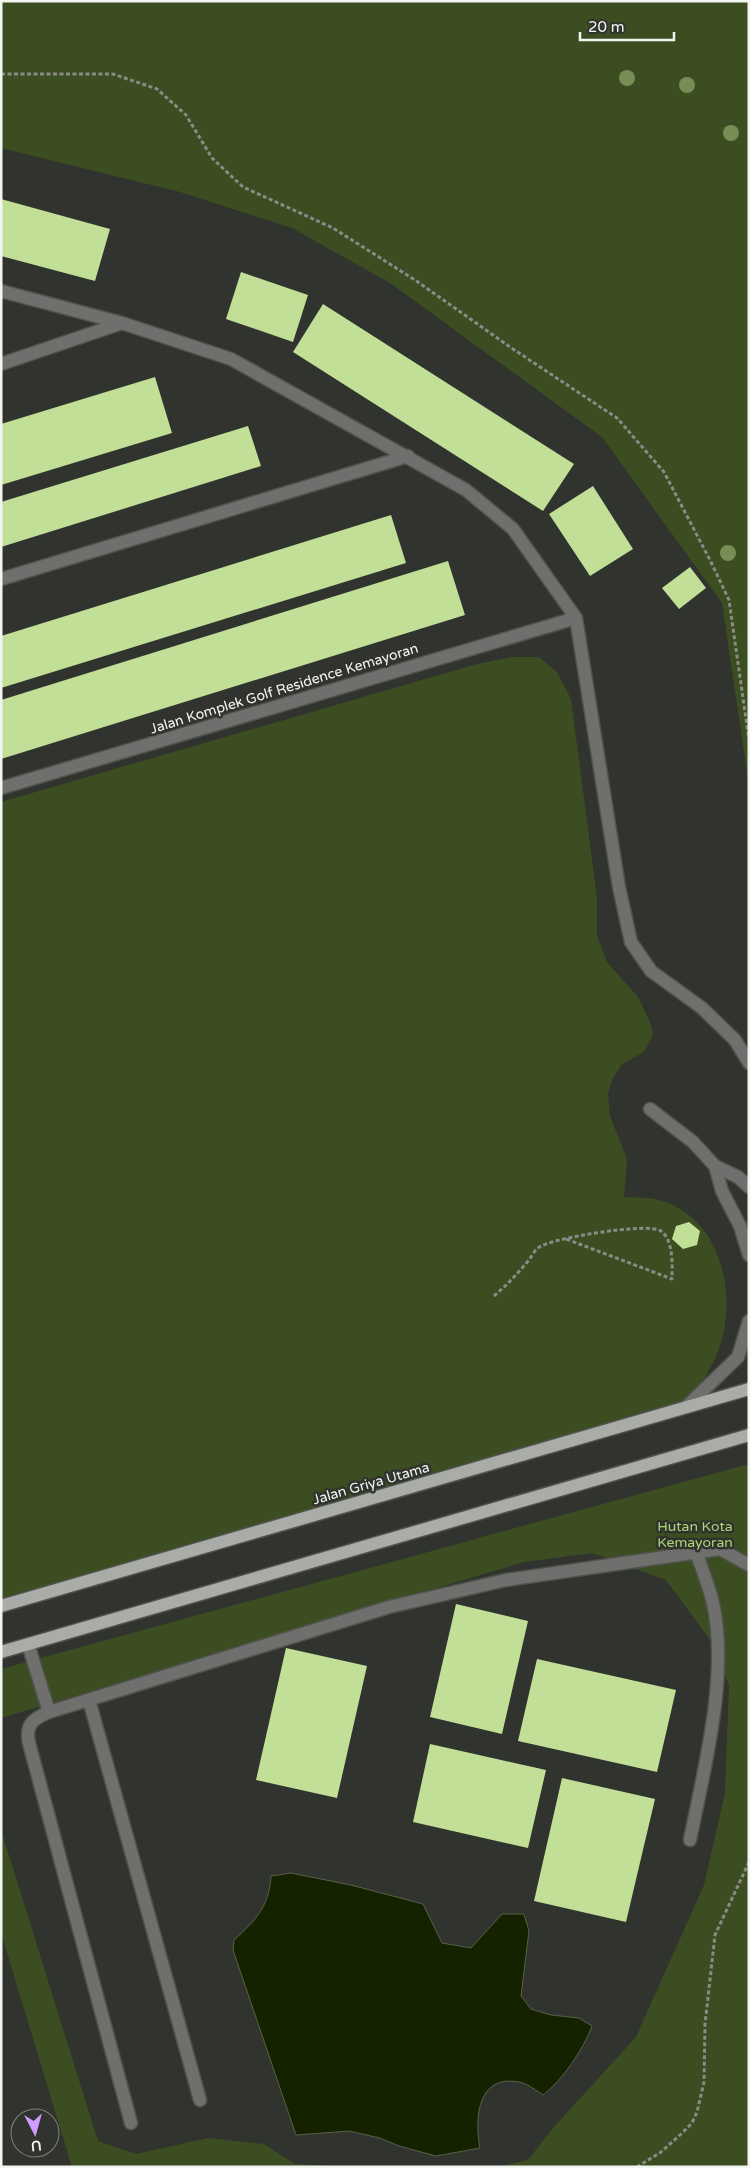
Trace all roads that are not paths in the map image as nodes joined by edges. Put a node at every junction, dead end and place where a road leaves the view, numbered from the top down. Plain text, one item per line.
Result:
1 (1, 291) edge
2 (122, 323) junction
3 (1, 364) edge
4 (408, 456) junction
5 (1, 579) edge
6 (576, 618) junction
7 (1, 788) edge
8 (749, 1063) edge
9 (650, 1109) dead end
10 (715, 1166) junction
11 (749, 1187) edge
12 (749, 1255) edge
13 (749, 1322) edge
14 (749, 1389) edge
15 (687, 1406) junction
16 (749, 1435) edge
17 (696, 1552) junction
18 (749, 1564) edge
19 (1, 1606) edge
20 (28, 1644) junction
21 (1, 1652) edge
22 (89, 1700) junction
23 (49, 1712) junction
24 (690, 1840) dead end
25 (200, 2100) dead end
26 (131, 2123) dead end

1 - 2 street
2 - 3 street
2 - 4 street
4 - 5 street
4 - 6 street
6 - 7 street, Jalan Komplek Golf Residence Kemayoran
6 - 8 street
9 - 10 street
10 - 11 street
10 - 12 street
13 - 15 street
14 - 15 main road, Jalan Griya Utama
15 - 19 main road, Jalan Griya Utama
16 - 20 main road
17 - 18 street
17 - 22 street
17 - 24 street
20 - 21 main road
20 - 23 street
22 - 23 street
22 - 25 street
23 - 26 street

